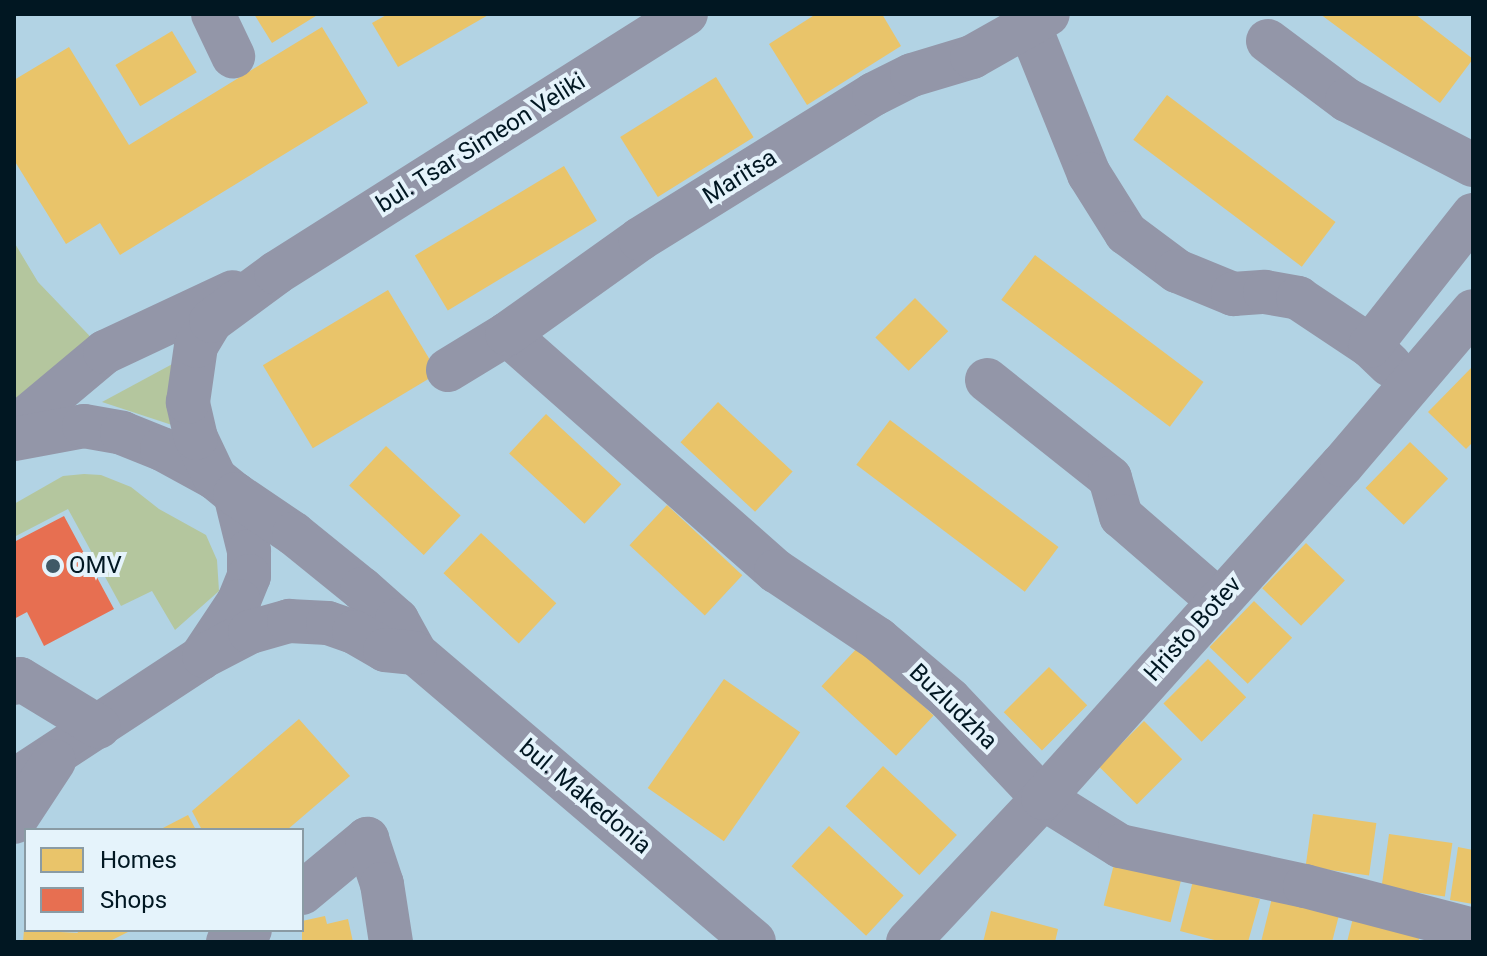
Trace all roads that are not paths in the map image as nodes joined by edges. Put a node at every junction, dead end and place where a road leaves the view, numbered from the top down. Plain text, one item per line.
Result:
1 (213, 14) edge
2 (686, 14) edge
3 (1038, 20) edge
4 (1268, 41) dead end
5 (233, 56) dead end
6 (1473, 165) edge
7 (1473, 215) edge
8 (276, 273) junction
9 (1473, 311) edge
10 (507, 334) junction
11 (1370, 346) junction
12 (448, 370) dead end
13 (987, 380) dead end
14 (1413, 384) junction
15 (14, 428) edge
16 (14, 439) edge
17 (225, 486) junction
18 (1218, 600) junction
19 (415, 653) junction
20 (201, 658) junction
21 (16, 677) edge
22 (99, 727) junction
23 (60, 753) junction
24 (14, 781) edge
25 (1043, 798) junction
26 (14, 822) edge
27 (304, 891) edge
28 (1473, 930) edge
29 (246, 932) edge
30 (228, 942) edge
31 (391, 942) edge
32 (754, 942) edge
33 (908, 942) edge

1 - 5 street
2 - 8 street, bul. Tsar Simeon Veliki
3 - 10 street, Maritsa
3 - 11 street
4 - 6 street
7 - 11 street
8 - 15 street, bul. Tsar Simeon Veliki
8 - 17 street, bul. Tsar Simeon Veliki
9 - 14 street, Hristo Botev
10 - 12 street, Maritsa
10 - 25 street, Buzludzha
11 - 14 street
13 - 18 street
14 - 18 street, Hristo Botev
16 - 17 street, bul. Makedonia
17 - 19 street, bul. Makedonia
17 - 20 street, bul. Tsar Simeon Veliki
18 - 25 street, Hristo Botev
19 - 20 street, bul. Makedonia
19 - 32 street, bul. Makedonia
20 - 22 street
21 - 22 street
22 - 23 street
23 - 24 street
23 - 26 street
25 - 28 street, Buzludzha
25 - 33 street, Hristo Botev
27 - 31 street
29 - 30 street

